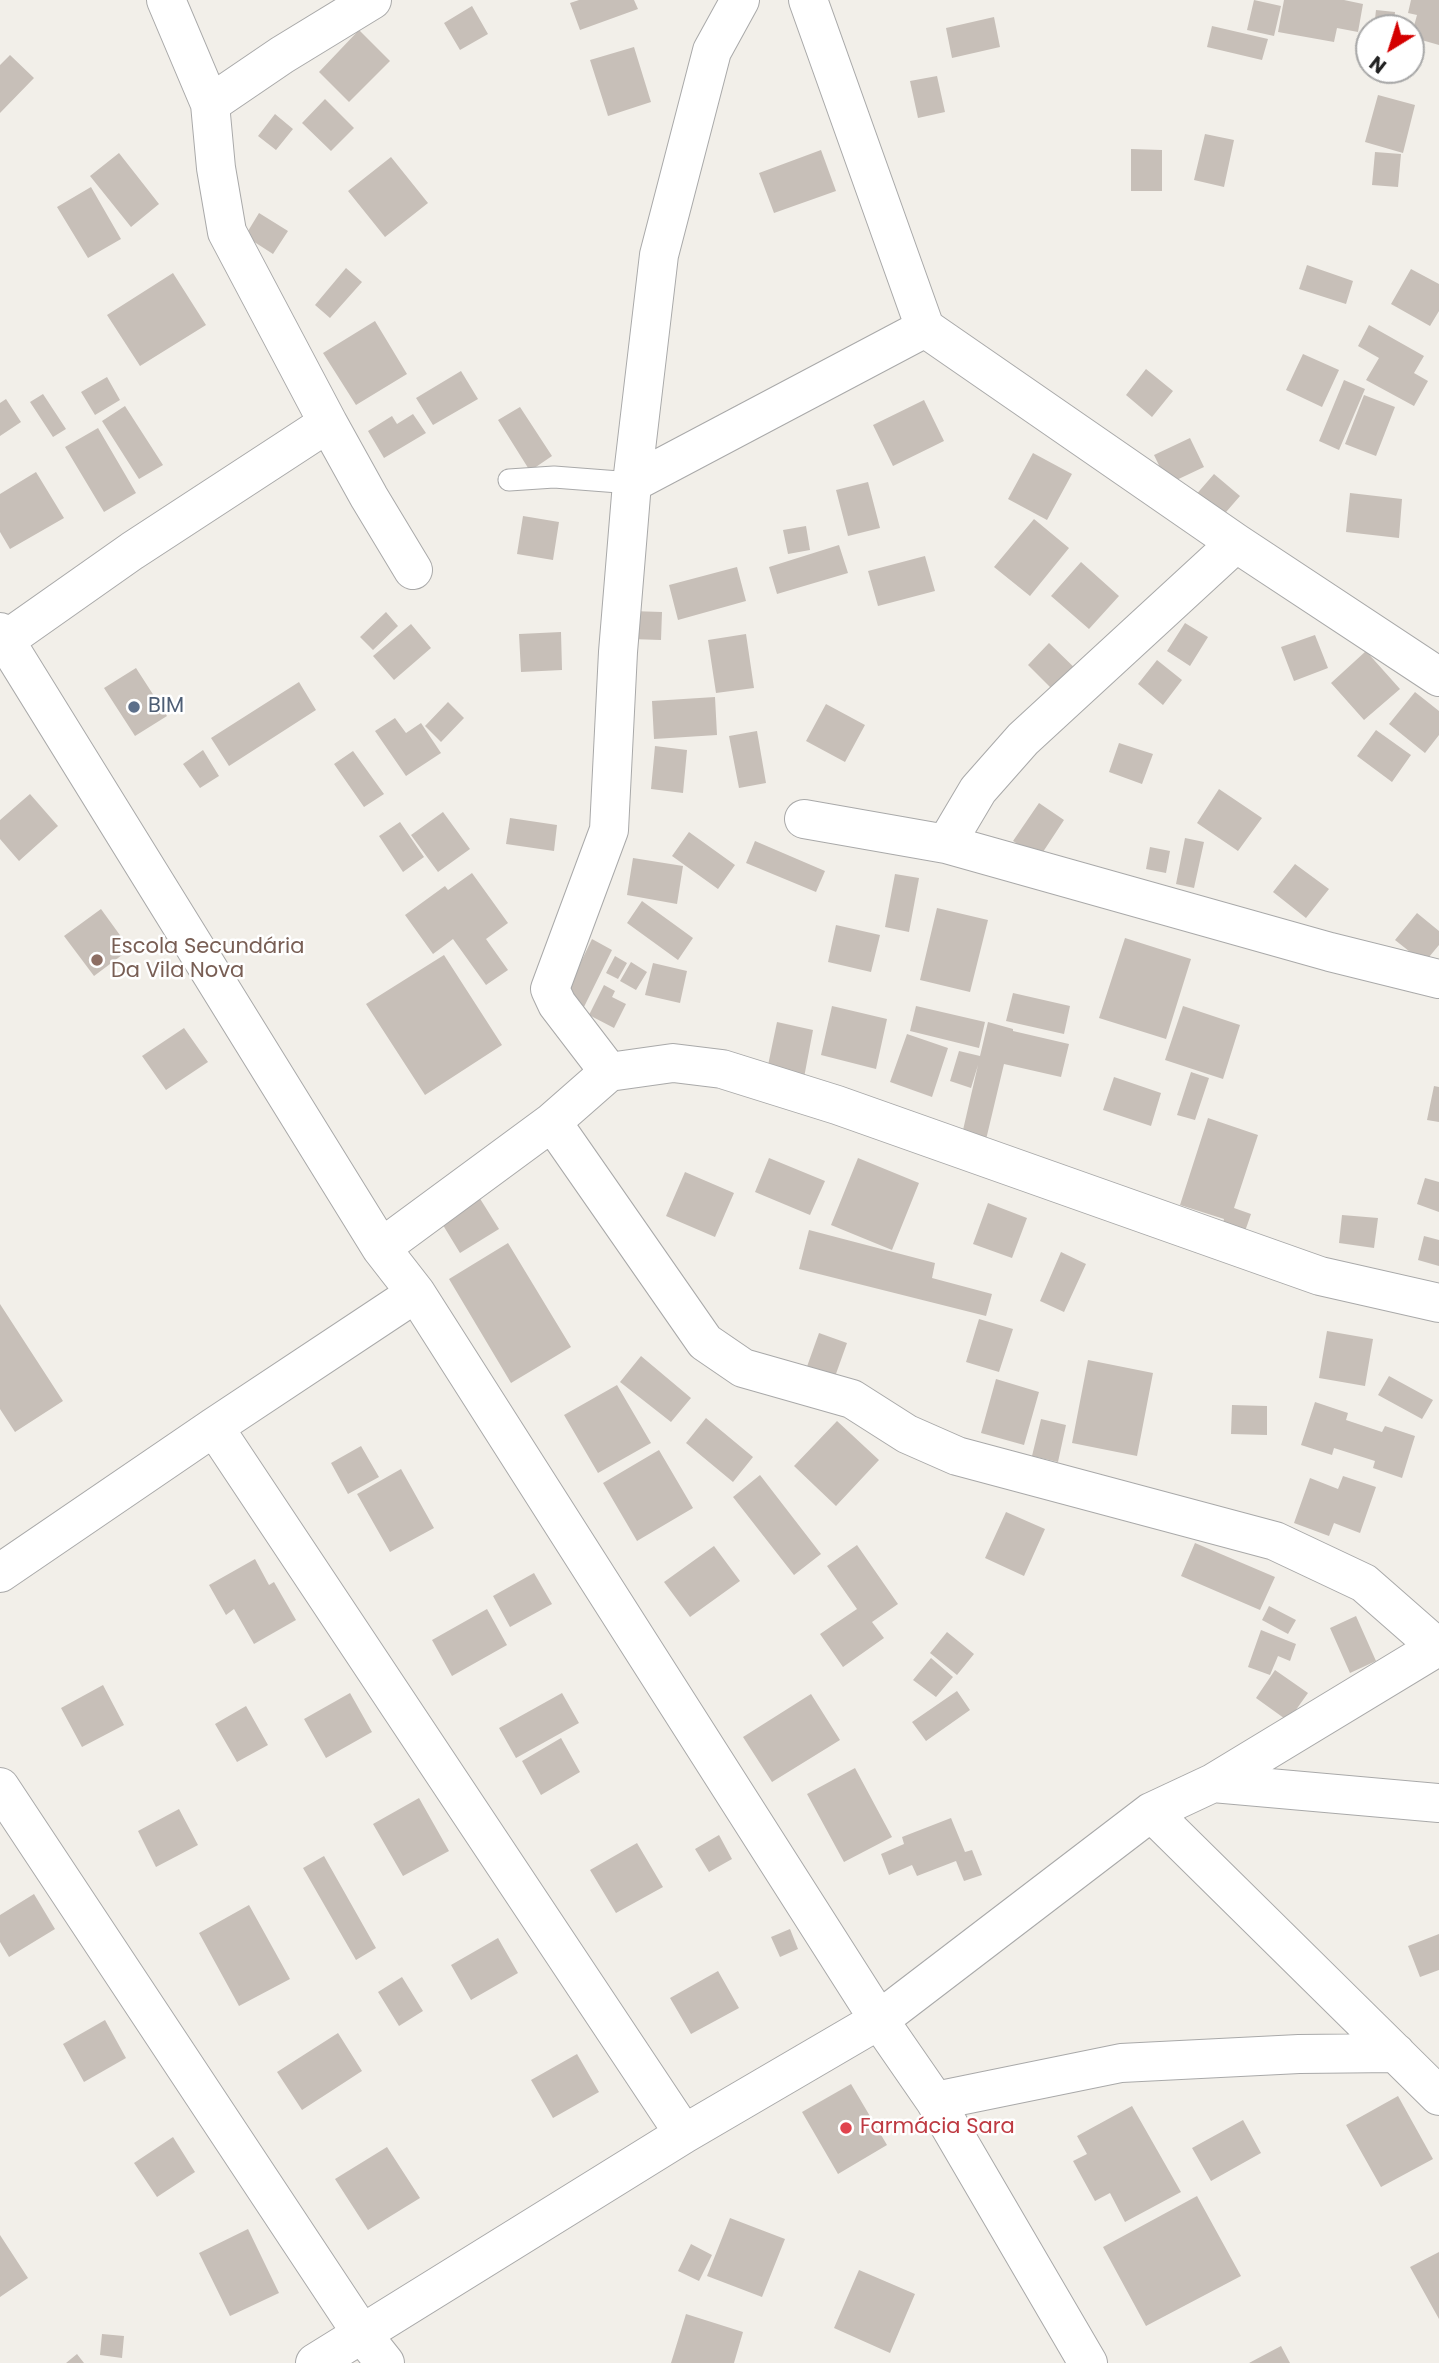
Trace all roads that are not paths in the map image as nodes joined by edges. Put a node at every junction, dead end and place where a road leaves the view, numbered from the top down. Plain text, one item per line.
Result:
1 (166, 0) edge
2 (372, 0) edge
3 (740, 0) edge
4 (808, 0) edge
5 (210, 104) junction
6 (925, 328) junction
7 (328, 422) junction
8 (509, 480) dead end
9 (632, 482) junction
10 (1236, 543) junction
11 (413, 570) dead end
12 (2, 639) edge
13 (1439, 677) edge
14 (804, 819) dead end
15 (946, 844) junction
16 (1439, 979) edge
17 (609, 1072) junction
18 (552, 1122) junction
19 (380, 1248) junction
20 (416, 1293) junction
21 (1439, 1303) edge
22 (214, 1427) junction
23 (0, 1573) edge
24 (1438, 1646) edge
25 (1213, 1783) junction
26 (0, 1787) edge
27 (1439, 1803) edge
28 (1151, 1812) junction
29 (879, 2021) junction
30 (1396, 2053) junction
31 (1439, 2096) edge
32 (934, 2101) junction
33 (684, 2134) junction
34 (373, 2348) edge
35 (1075, 2357) edge
36 (315, 2363) edge

1 - 5 street
2 - 5 street
3 - 9 street
4 - 6 street
5 - 7 street
6 - 9 street
6 - 10 street
7 - 11 street
7 - 12 street
8 - 9 lane
9 - 17 street
10 - 13 street
10 - 15 street
12 - 19 street
14 - 15 street
15 - 16 street
17 - 18 street
17 - 21 street
18 - 19 street
18 - 24 street
19 - 20 street
20 - 22 street
20 - 29 street
22 - 23 street
22 - 33 street
24 - 25 street
25 - 27 street
25 - 28 street
26 - 34 street
28 - 29 street
28 - 30 street
29 - 32 street
29 - 33 street
30 - 31 street
30 - 32 street
32 - 35 street
33 - 34 street
34 - 36 street

